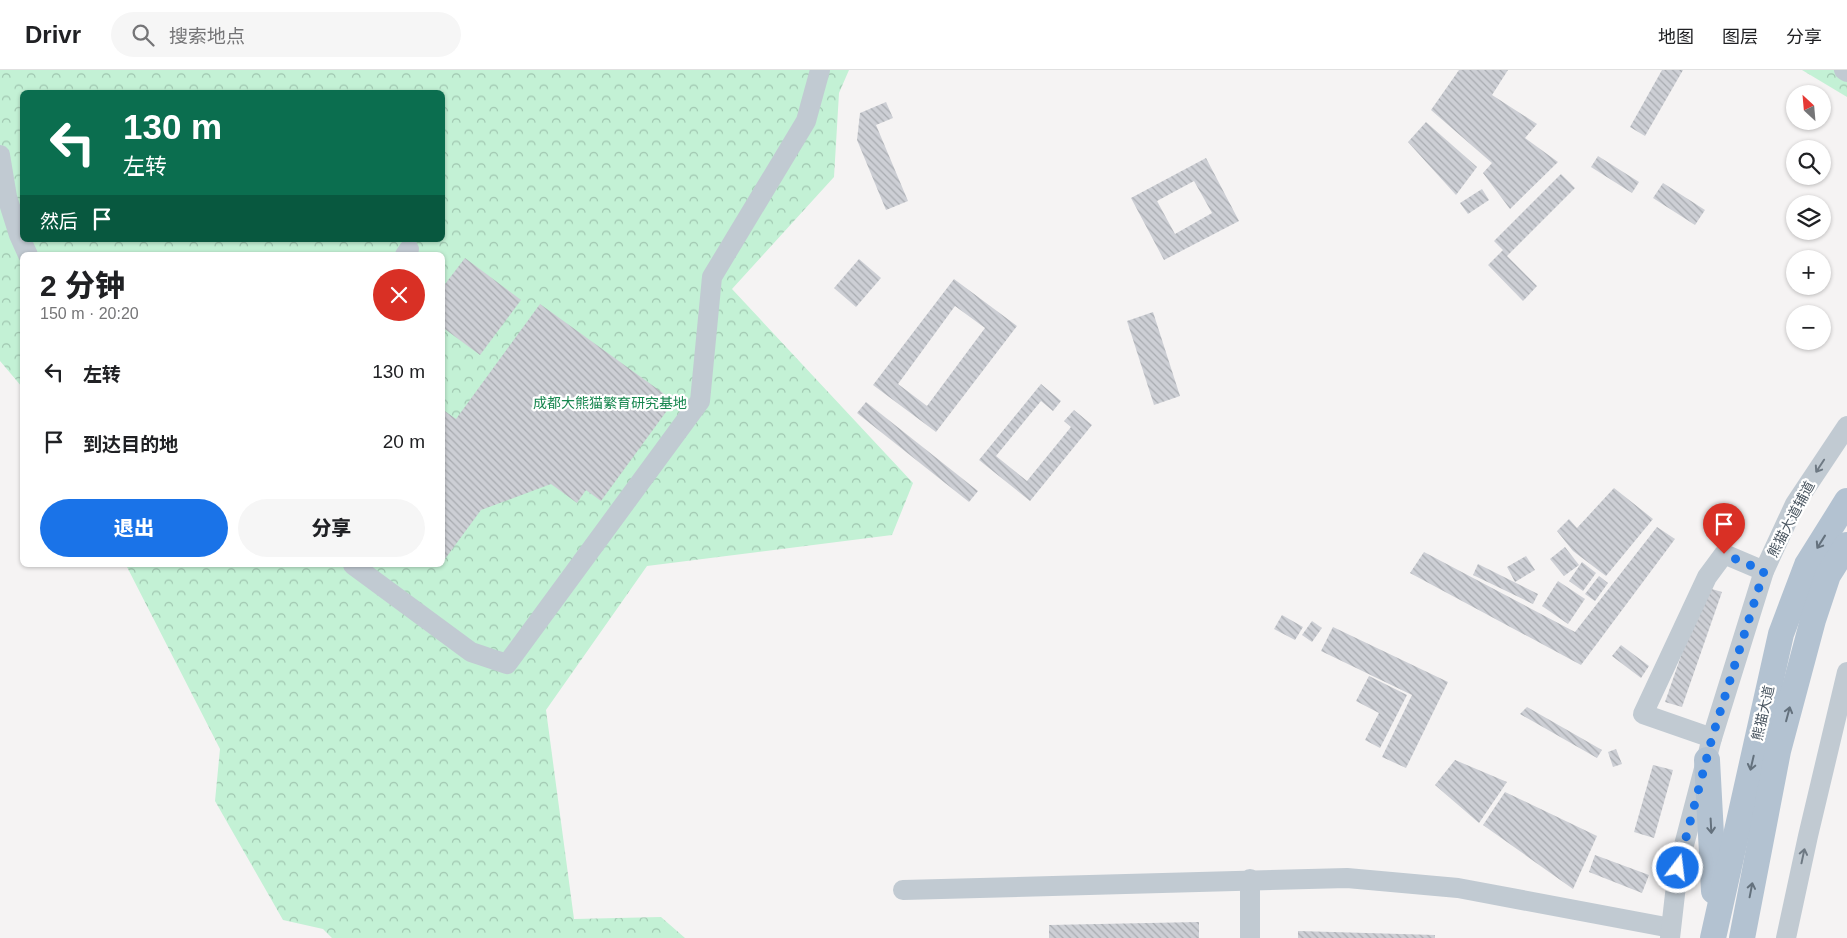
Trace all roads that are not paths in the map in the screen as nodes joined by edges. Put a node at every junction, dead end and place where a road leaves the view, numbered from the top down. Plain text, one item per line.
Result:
1 (820, 70) edge
2 (0, 155) edge
3 (20, 237) edge
4 (1847, 426) edge
5 (1847, 501) edge
6 (1847, 545) edge
7 (356, 567) edge
8 (1764, 571) junction
9 (1847, 672) edge
10 (1709, 749) junction
11 (1250, 879) junction
12 (903, 890) dead end
13 (1715, 931) edge
14 (1671, 933) edge
15 (1250, 938) edge
16 (1742, 938) edge
17 (1786, 938) edge

1 - 7 street
2 - 3 street
4 -> 8 street, 熊猫大道辅道
5 -> 13 main road, 熊猫大道
16 -> 6 main road, 熊猫大道
8 - 10 street, 熊猫大道辅道
8 - 10 street
17 -> 9 street
10 -> 13 main road
10 - 14 street, 熊猫大道辅道
11 - 12 street
11 - 14 street
11 - 15 street

